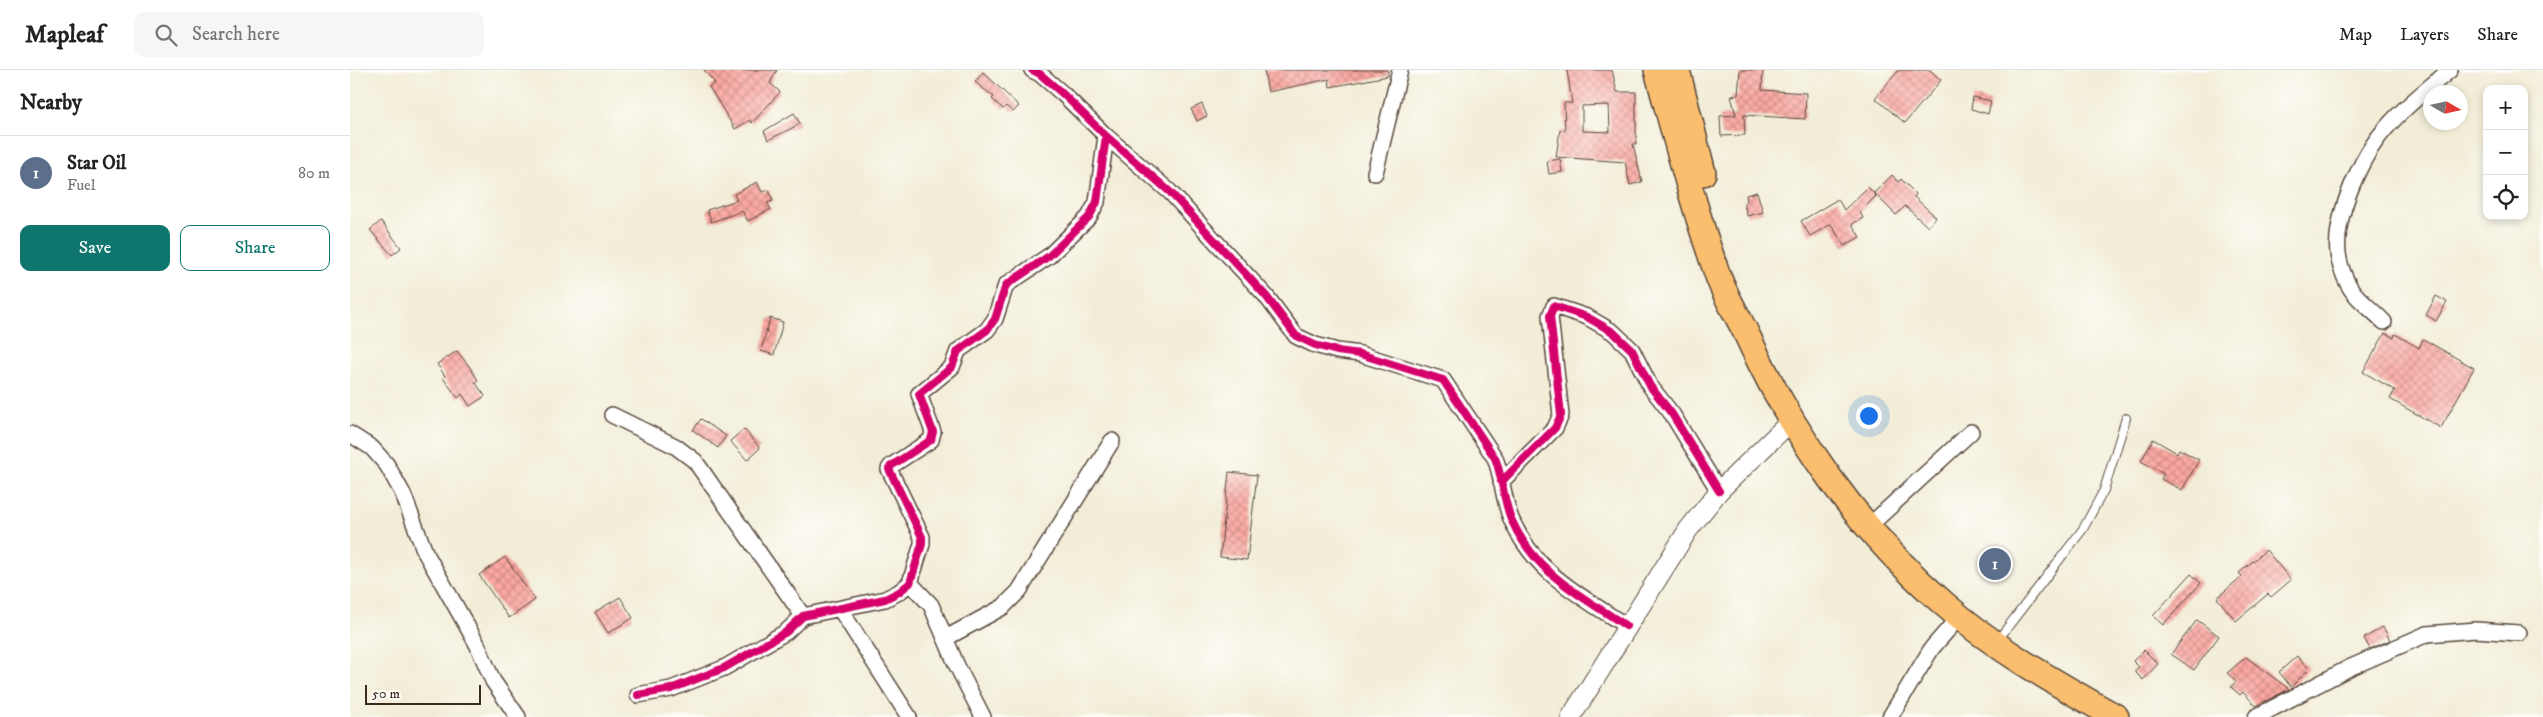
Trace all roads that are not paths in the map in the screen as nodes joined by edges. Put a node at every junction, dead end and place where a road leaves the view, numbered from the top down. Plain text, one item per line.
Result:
1 (1032, 70) edge
2 (1400, 70) edge
3 (1657, 70) edge
4 (1677, 70) edge
5 (2450, 70) edge
6 (1106, 136) junction
7 (1376, 173) dead end
8 (1737, 314) junction
9 (2384, 322) dead end
10 (612, 415) dead end
11 (2126, 418) dead end
12 (1792, 420) junction
13 (1971, 432) dead end
14 (350, 434) edge
15 (1112, 441) dead end
16 (1501, 482) junction
17 (1719, 491) junction
18 (1868, 527) junction
19 (910, 583) junction
20 (840, 609) junction
21 (803, 616) junction
22 (1960, 616) junction
23 (1626, 626) junction
24 (2519, 633) dead end
25 (946, 638) junction
26 (1995, 643) junction
27 (638, 695) dead end
28 (518, 717) edge
29 (910, 717) edge
30 (983, 717) edge
31 (1571, 717) edge
32 (1890, 717) edge
33 (2116, 717) edge
34 (2256, 717) edge

1 - 6 street
2 - 7 street
3 - 8 highway
4 - 8 highway
5 - 9 street
6 - 16 street
6 - 19 street
8 - 12 highway
10 - 21 street
11 - 26 lane
12 - 17 street
12 - 18 highway
13 - 18 street
14 - 28 street
15 - 25 street
16 - 17 street
16 - 23 street
17 - 23 street
18 - 22 highway
19 - 20 street
19 - 25 street
20 - 21 street
20 - 29 street
21 - 27 street
22 - 26 highway
22 - 32 street
23 - 31 street
24 - 34 street
25 - 30 street
26 - 33 highway

